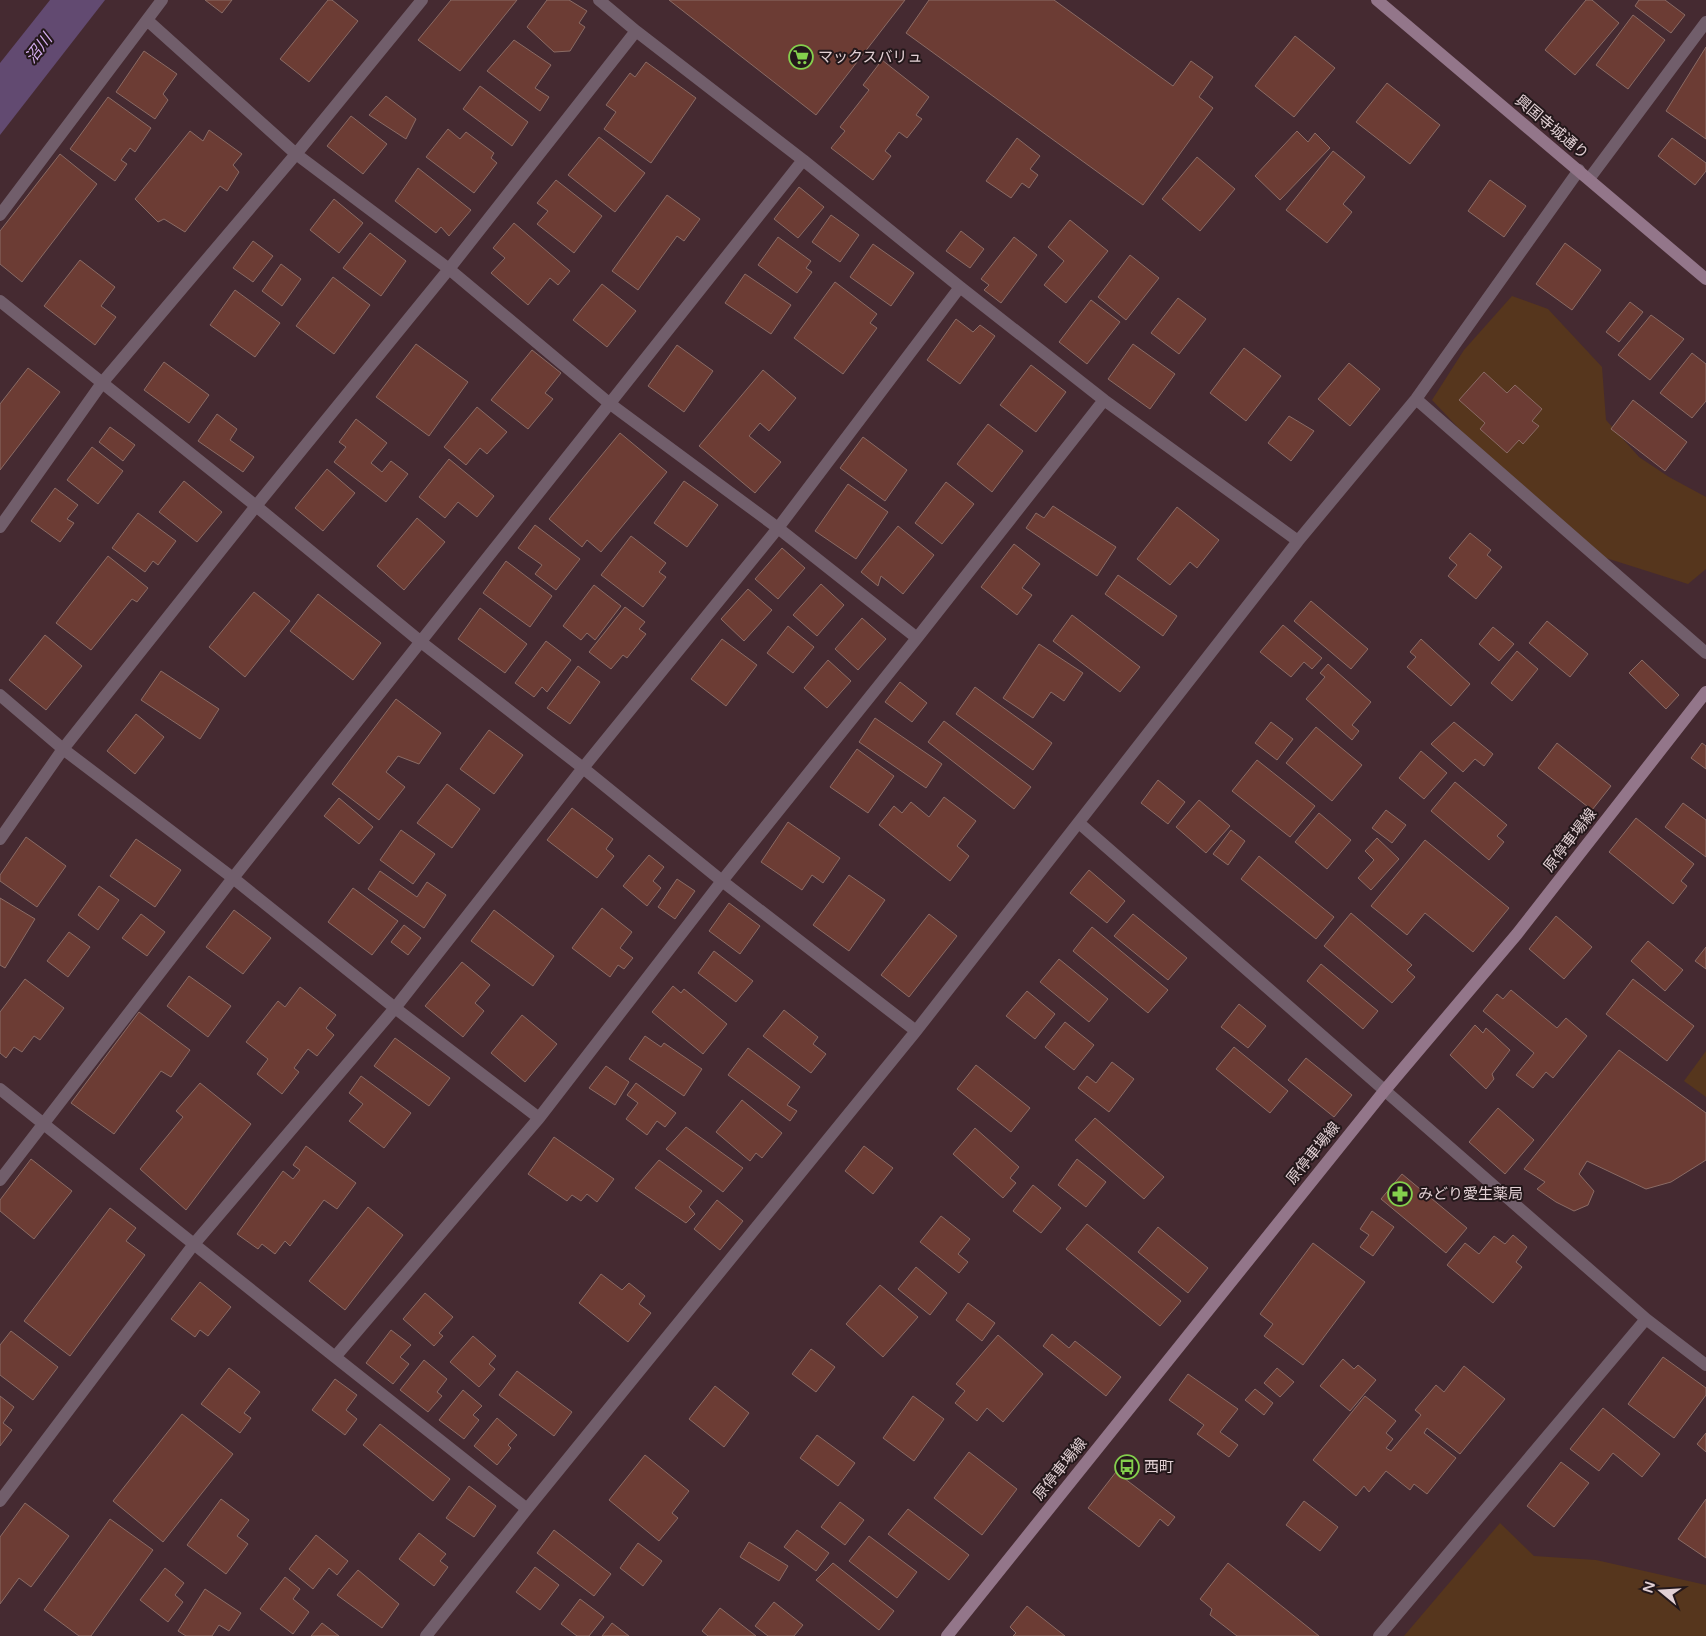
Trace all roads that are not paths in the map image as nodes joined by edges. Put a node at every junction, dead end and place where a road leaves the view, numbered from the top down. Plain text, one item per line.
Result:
1 (162, 0) edge
2 (422, 0) edge
3 (599, 0) edge
4 (1377, 0) edge
5 (147, 20) junction
6 (1706, 22) edge
7 (636, 31) junction
8 (296, 154) junction
9 (803, 160) junction
10 (1584, 174) junction
11 (0, 215) edge
12 (449, 269) junction
13 (1706, 279) edge
14 (960, 287) junction
15 (0, 301) edge
16 (102, 383) junction
17 (1416, 399) junction
18 (1104, 400) junction
19 (609, 403) junction
20 (256, 506) junction
21 (0, 528) edge
22 (778, 528) junction
23 (1298, 541) junction
24 (917, 638) junction
25 (421, 642) junction
26 (1706, 653) edge
27 (1706, 692) edge
28 (0, 695) edge
29 (63, 749) junction
30 (583, 768) junction
31 (1079, 823) junction
32 (0, 839) edge
33 (233, 878) junction
34 (722, 881) junction
35 (395, 1008) junction
36 (916, 1031) junction
37 (0, 1089) edge
38 (1385, 1090) junction
39 (539, 1118) junction
40 (44, 1124) junction
41 (0, 1180) edge
42 (194, 1244) junction
43 (1646, 1319) junction
44 (334, 1357) junction
45 (1706, 1365) edge
46 (4, 1486) edge
47 (0, 1501) edge
48 (527, 1509) junction
49 (426, 1636) edge
50 (947, 1636) edge
51 (1380, 1636) edge

1 - 5 street
2 - 8 street
3 - 7 street
4 - 10 main road, 興国寺城通り
5 - 8 street
5 - 11 street
6 - 10 street
7 - 9 street
7 - 12 street
8 - 12 street
8 - 16 street
9 - 14 street
9 - 19 street
10 - 13 main road, 興国寺城通り
10 - 17 street
12 - 19 street
12 - 20 street
14 - 18 street
14 - 22 street
15 - 16 street
16 - 20 street
16 - 21 street
17 - 23 street
17 - 26 street
18 - 23 street
18 - 24 street
19 - 22 street
19 - 25 street
20 - 25 street
20 - 29 street
22 - 24 street
22 - 30 street
23 - 31 street
24 - 34 street
25 - 30 street
25 - 33 street
27 - 38 main road, 原停車場線
28 - 29 street
29 - 32 street
29 - 33 street
30 - 34 street
30 - 35 street
31 - 36 street
31 - 38 street
33 - 35 street
33 - 40 street
34 - 36 street
34 - 39 street
35 - 39 street
35 - 42 street
36 - 48 street
37 - 40 street
38 - 43 street
38 - 50 main road, 原停車場線
39 - 44 street
40 - 41 street
40 - 42 street
42 - 44 street
42 - 46 street
43 - 45 street
43 - 51 street
44 - 48 street
46 - 47 street
48 - 49 street

